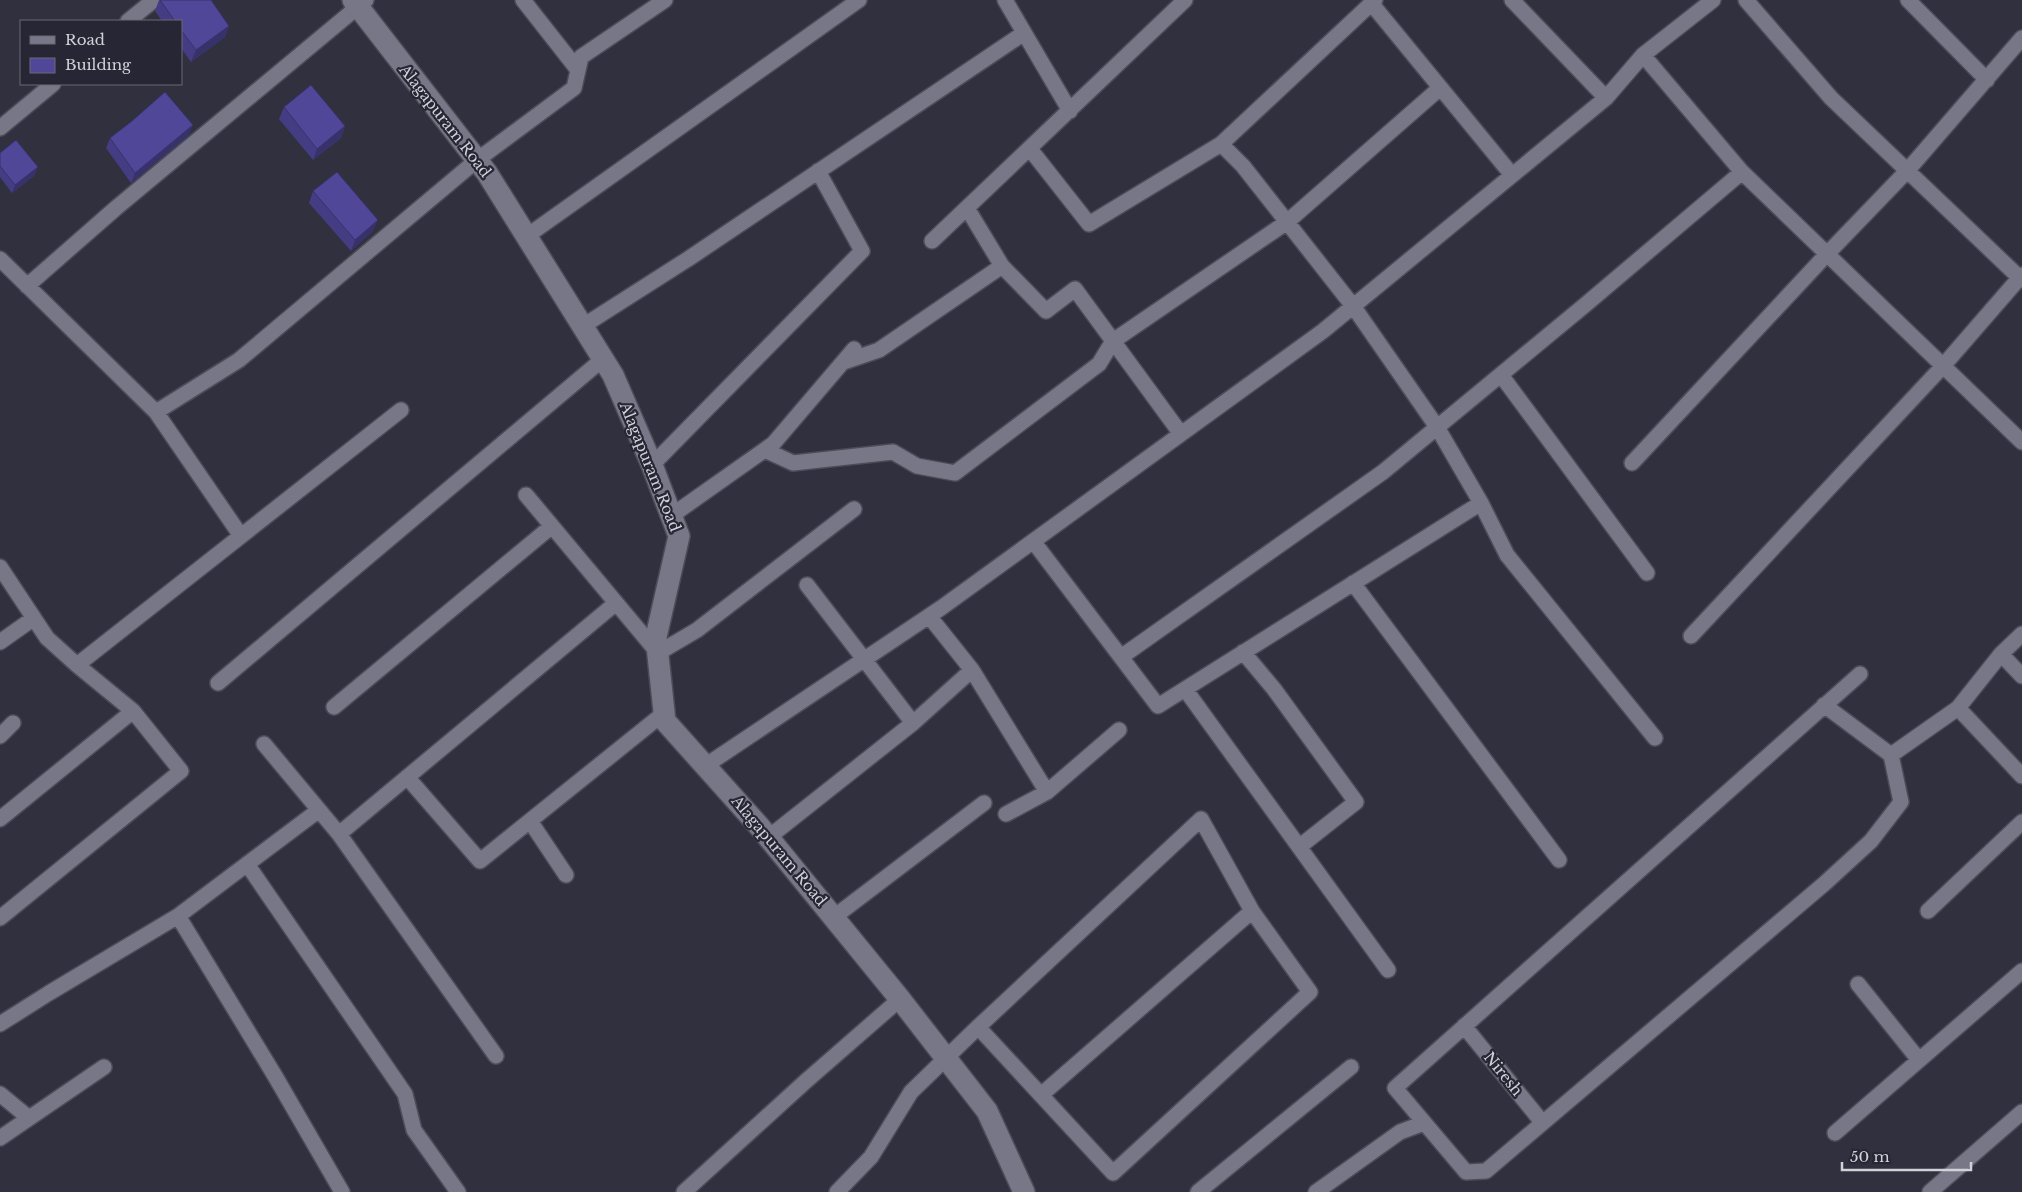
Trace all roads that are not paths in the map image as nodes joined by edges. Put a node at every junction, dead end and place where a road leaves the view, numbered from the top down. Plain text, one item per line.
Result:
1 (154, 0) edge
2 (522, 0) edge
3 (665, 0) edge
4 (859, 0) edge
5 (1005, 0) edge
6 (1185, 0) edge
7 (1512, 0) edge
8 (1714, 0) edge
9 (1746, 0) edge
10 (1908, 0) edge
11 (1373, 2) edge
12 (359, 3) edge
13 (129, 20) edge
14 (1024, 32) junction
15 (2022, 38) edge
16 (1643, 55) junction
17 (578, 70) junction
18 (1987, 80) junction
19 (52, 85) edge
20 (1440, 88) junction
21 (1606, 98) junction
22 (1070, 111) junction
23 (0, 128) edge
24 (1221, 144) junction
25 (1030, 149) junction
26 (477, 160) junction
27 (818, 171) junction
28 (1907, 171) junction
29 (1742, 172) junction
30 (1512, 175) junction
31 (967, 208) junction
32 (1287, 222) junction
33 (527, 236) junction
34 (932, 241) dead end
35 (1827, 254) junction
36 (0, 259) edge
37 (1002, 266) junction
38 (2021, 278) edge
39 (27, 286) junction
40 (1354, 306) junction
41 (582, 326) junction
42 (1113, 341) junction
43 (854, 349) dead end
44 (603, 359) junction
45 (843, 362) junction
46 (1943, 366) junction
47 (1501, 375) junction
48 (401, 410) dead end
49 (156, 412) junction
50 (1437, 427) junction
51 (1181, 434) junction
52 (2022, 442) edge
53 (765, 450) junction
54 (1632, 464) dead end
55 (652, 465) junction
56 (526, 495) dead end
57 (1482, 503) junction
58 (854, 509) dead end
59 (671, 516) junction
60 (552, 526) junction
61 (241, 536) junction
62 (1033, 541) junction
63 (0, 567) edge
64 (1647, 573) dead end
65 (1353, 583) junction
66 (807, 585) dead end
67 (616, 603) junction
68 (929, 616) junction
69 (34, 618) junction
70 (2022, 634) edge
71 (1691, 636) dead end
72 (0, 642) edge
73 (1243, 652) junction
74 (658, 653) junction
75 (2002, 654) junction
76 (1121, 657) junction
77 (864, 659) junction
78 (77, 665) junction
79 (972, 670) junction
80 (1860, 674) dead end
81 (2022, 676) edge
82 (218, 683) dead end
83 (1185, 689) junction
84 (1824, 705) junction
85 (334, 708) dead end
86 (1958, 708) junction
87 (132, 711) junction
88 (664, 713) junction
89 (13, 723) dead end
90 (913, 723) junction
91 (1119, 730) dead end
92 (0, 736) edge
93 (1655, 738) dead end
94 (264, 744) dead end
95 (1891, 755) junction
96 (705, 766) junction
97 (2022, 776) edge
98 (407, 777) junction
99 (1047, 792) junction
100 (984, 803) dead end
101 (319, 810) junction
102 (1006, 814) dead end
103 (0, 819) edge
104 (530, 821) junction
105 (2022, 822) edge
106 (339, 834) junction
107 (769, 837) junction
108 (1299, 848) junction
109 (1559, 860) dead end
110 (247, 864) junction
111 (566, 875) dead end
112 (1252, 911) junction
113 (1928, 912) dead end
114 (178, 916) junction
115 (834, 917) junction
116 (0, 918) edge
117 (1388, 970) dead end
118 (2022, 971) edge
119 (1858, 984) dead end
120 (900, 999) junction
121 (0, 1024) edge
122 (1464, 1026) junction
123 (978, 1027) junction
124 (496, 1056) dead end
125 (945, 1057) junction
126 (1919, 1060) junction
127 (104, 1066) dead end
128 (1350, 1067) dead end
129 (0, 1094) edge
130 (1041, 1095) junction
131 (2022, 1112) edge
132 (29, 1118) junction
133 (1542, 1122) junction
134 (1424, 1123) junction
135 (1835, 1133) dead end
136 (0, 1138) edge
137 (1021, 1191) edge
138 (342, 1192) edge
139 (458, 1192) edge
140 (684, 1192) edge
141 (837, 1192) edge
142 (1198, 1192) edge
143 (1316, 1192) edge
144 (1930, 1192) edge

1 - 13 street
2 - 17 street
3 - 17 street
4 - 33 street
5 - 14 street
6 - 22 street
7 - 21 street
8 - 16 street
9 - 28 street
10 - 18 street
11 - 20 street
11 - 24 street
12 - 26 main road, Alagapuram Road
12 - 39 street
14 - 22 street
14 - 27 street
15 - 18 street
16 - 21 street
16 - 29 street
17 - 26 street
18 - 28 street
19 - 23 street
20 - 30 street
20 - 32 street
21 - 30 street
22 - 25 street
24 - 25 street
24 - 32 street
25 - 31 street
26 - 33 main road, Alagapuram Road
26 - 49 street
27 - 41 street
27 - 55 street
28 - 35 street
28 - 38 street
29 - 35 street
29 - 47 street
30 - 40 street
31 - 34 street
31 - 37 street
32 - 40 street
32 - 42 street
33 - 41 main road, Alagapuram Road
35 - 46 street
35 - 54 street
36 - 39 street
37 - 42 street
37 - 45 street
38 - 46 street
39 - 49 street
40 - 50 street
40 - 51 street
41 - 44 main road, Alagapuram Road
42 - 51 street
42 - 53 street
43 - 45 street
44 - 55 main road, Alagapuram Road
44 - 82 street
45 - 53 street
46 - 52 street
46 - 71 street
47 - 50 street
47 - 64 street
48 - 61 street
49 - 61 street
50 - 57 street
50 - 76 street
51 - 62 street
53 - 59 street
55 - 59 main road, Alagapuram Road
56 - 60 street
57 - 65 street
57 - 93 street
58 - 74 street
59 - 74 main road, Alagapuram Road
60 - 67 street
60 - 85 street
61 - 78 street
62 - 68 street
62 - 76 street
63 - 69 street
65 - 73 street
65 - 109 street
66 - 77 street
67 - 74 street
67 - 98 street
68 - 77 street
68 - 79 street
69 - 72 street
69 - 78 street
70 - 75 street
73 - 83 street
73 - 108 street
74 - 88 main road, Alagapuram Road
75 - 81 street
75 - 86 street
76 - 83 street
77 - 90 street
77 - 96 street
78 - 87 street
79 - 90 street
79 - 99 street
80 - 84 street
83 - 108 street
84 - 95 street
84 - 122 street
86 - 95 street
86 - 97 street
87 - 103 street
87 - 116 street
88 - 96 main road, Alagapuram Road
88 - 104 street
89 - 92 street
90 - 107 street
91 - 99 street
94 - 101 street
95 - 133 street
96 - 107 main road, Alagapuram Road
98 - 104 street
98 - 106 street
99 - 102 street
100 - 115 street
101 - 106 street
101 - 110 street
104 - 111 street
105 - 113 street
106 - 124 street
107 - 115 main road, Alagapuram Road
108 - 117 street
110 - 114 street
110 - 139 street
112 - 123 street
112 - 130 street
112 - 130 street
114 - 121 street
114 - 138 street
115 - 120 main road, Alagapuram Road
118 - 126 street
119 - 126 street
120 - 125 main road, Alagapuram Road
120 - 140 street
122 - 133 street, Niresh
122 - 134 street
123 - 125 street
123 - 130 street
125 - 137 main road, Alagapuram Road
125 - 141 street
126 - 135 street
127 - 132 street
128 - 142 street
129 - 132 street
131 - 144 street
132 - 136 street
133 - 134 street
134 - 143 street

